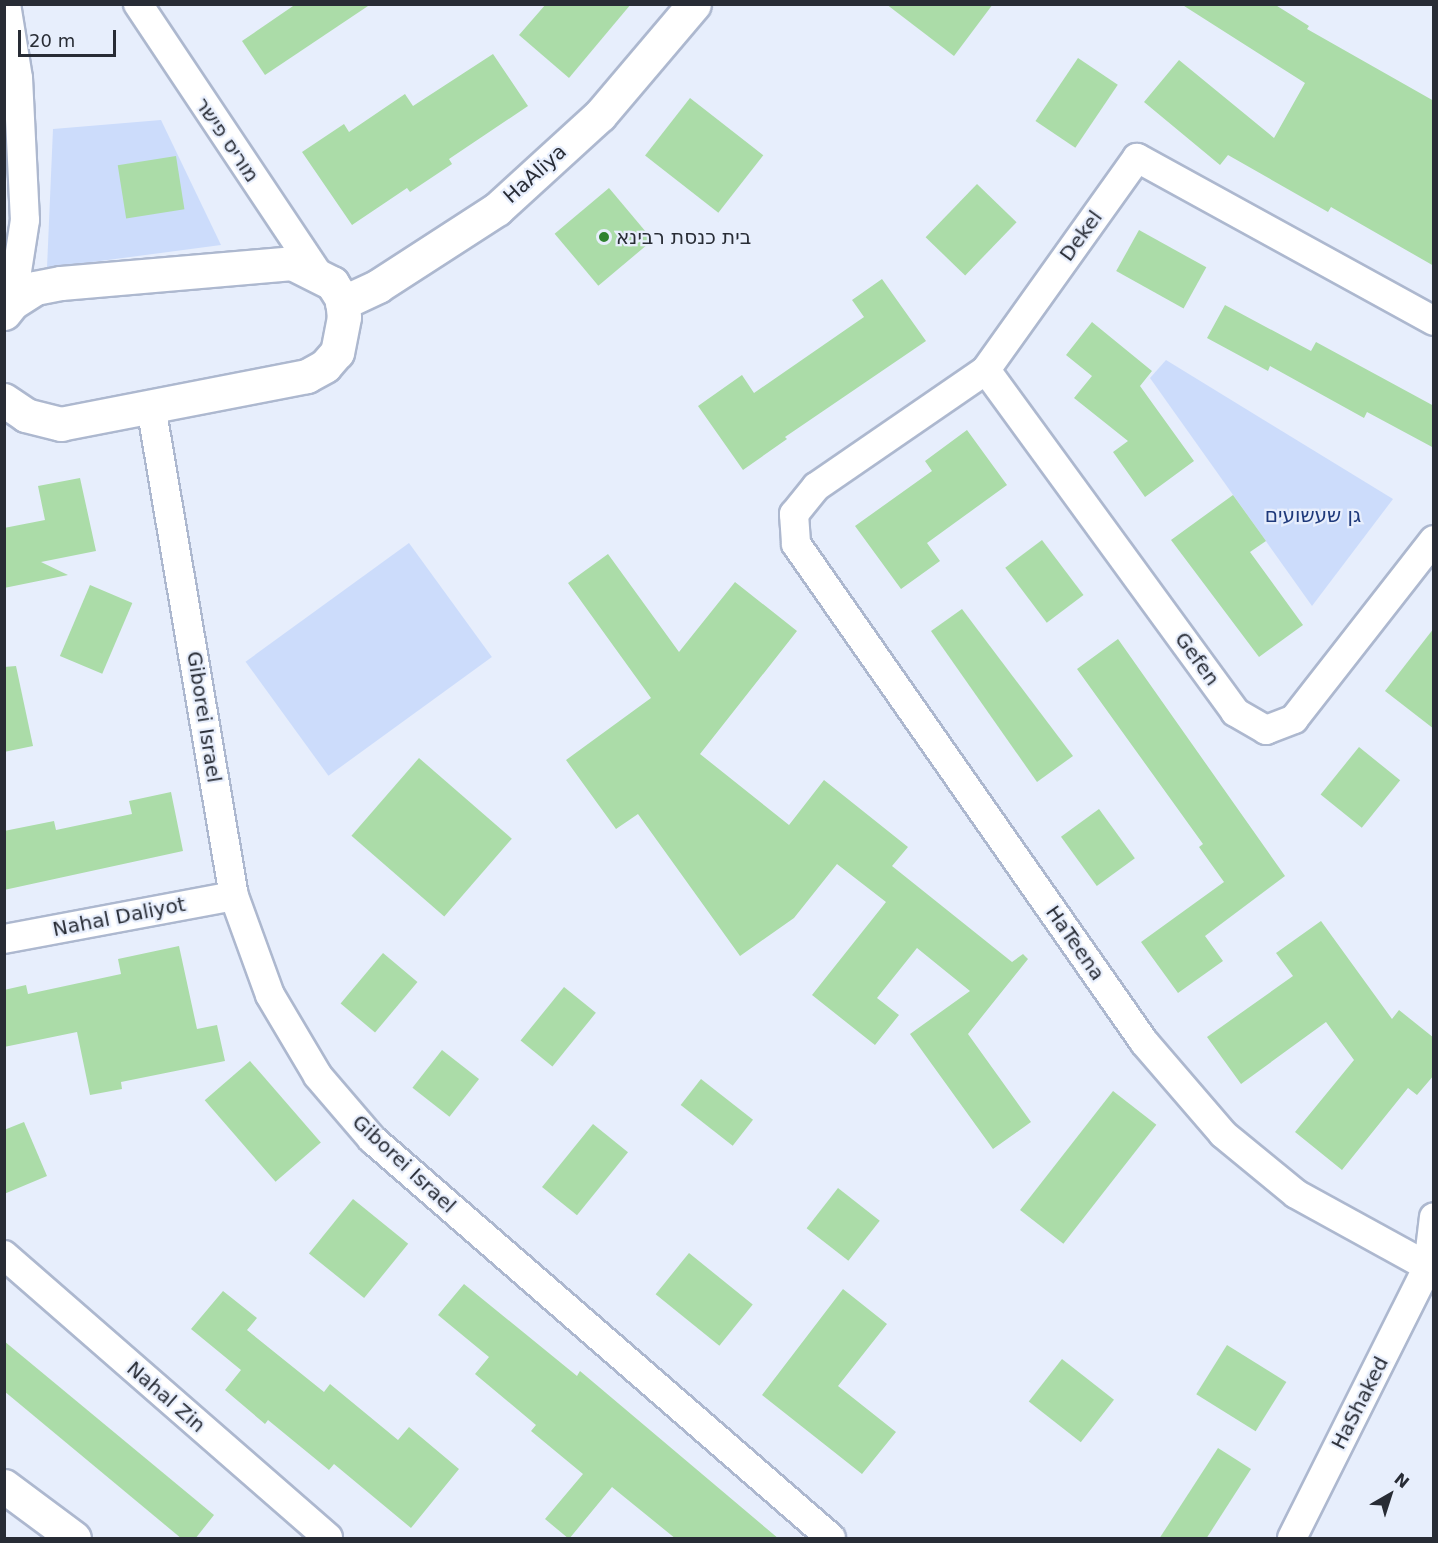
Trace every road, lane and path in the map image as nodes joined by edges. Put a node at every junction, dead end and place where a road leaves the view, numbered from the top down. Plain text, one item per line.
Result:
1 (6, 4) edge
2 (138, 4) edge
3 (694, 4) edge
4 (318, 274) junction
5 (342, 303) junction
6 (8, 308) edge
7 (1434, 321) edge
8 (986, 370) junction
9 (4, 400) edge
10 (151, 406) junction
11 (1434, 540) edge
12 (795, 544) joint
13 (234, 896) junction
14 (4, 939) edge
15 (1434, 1217) edge
16 (4, 1255) edge
17 (1431, 1269) edge
18 (4, 1486) edge
19 (75, 1539) edge
20 (328, 1539) edge
21 (831, 1539) edge
22 (1292, 1539) edge

1 - 6 street
2 - 4 street, מוריס פישר
3 - 5 street, HaAliya
4 - 5 street
4 - 6 street
5 - 10 street
7 - 8 street, Dekel
8 - 11 street, Gefen
8 - 12 street, Dekel
9 - 10 street
10 - 13 street, Giborei Israel
12 - 17 street, HaTeena
13 - 14 street, Nahal Daliyot
13 - 21 street, Giborei Israel
15 - 17 street, HaShaked
16 - 20 street, Nahal Zin
17 - 22 street, HaShaked
18 - 19 street

